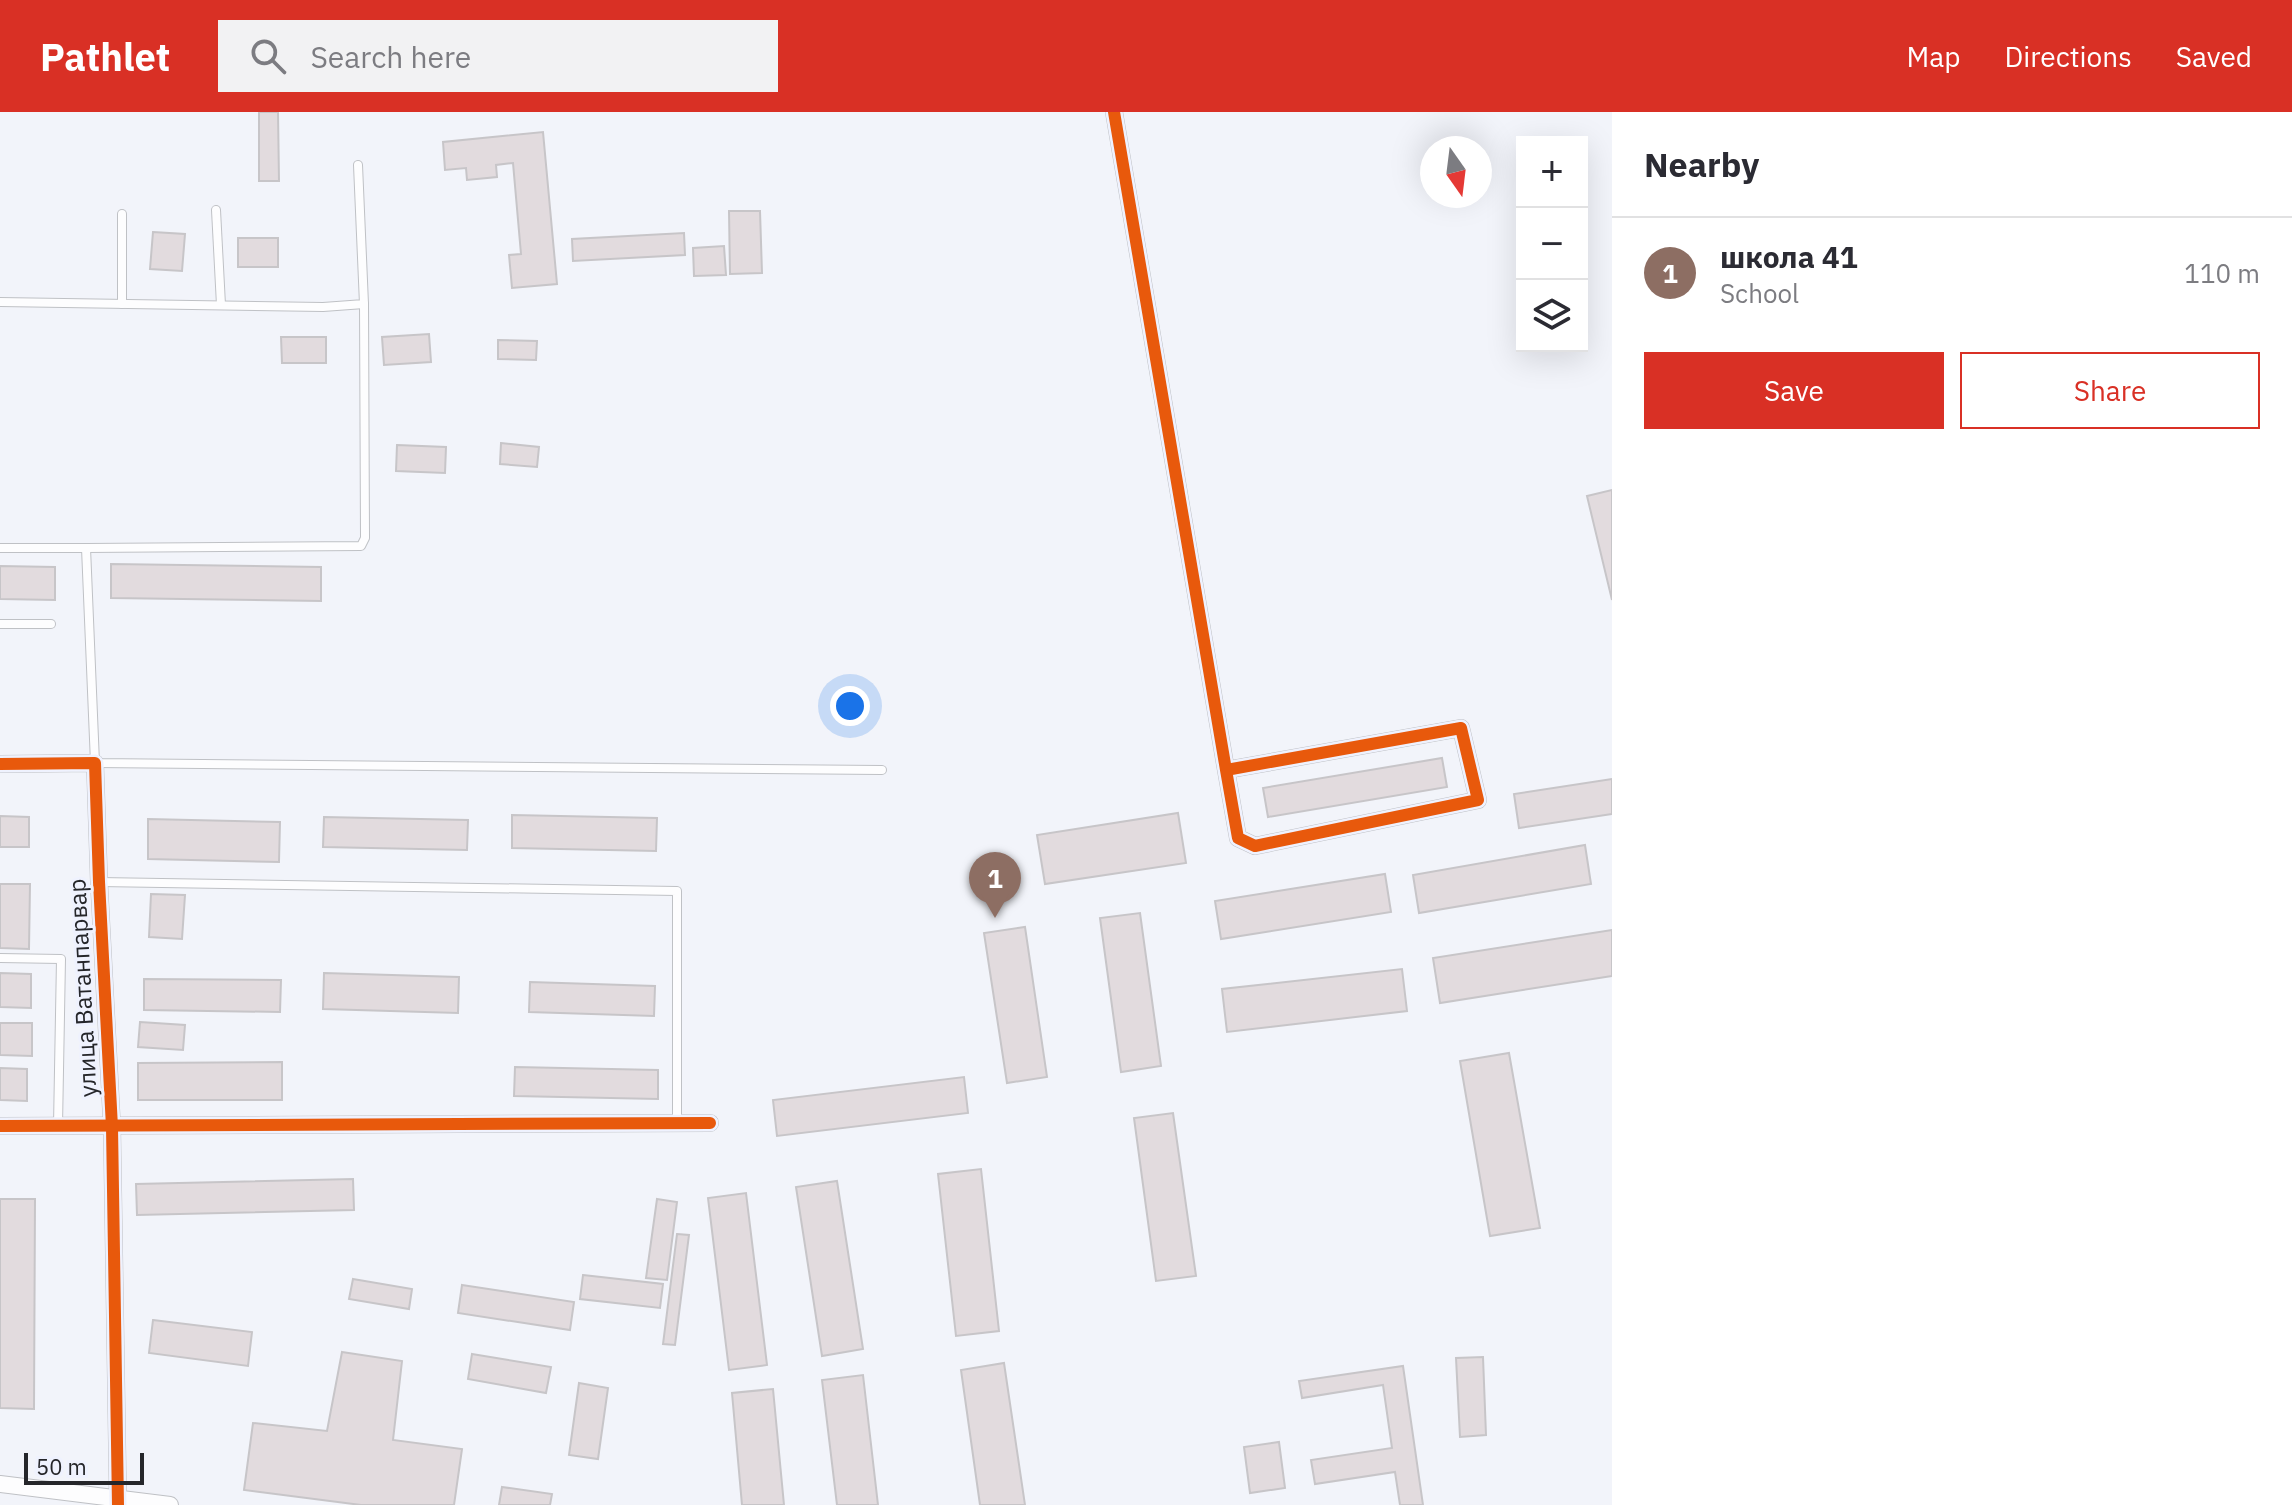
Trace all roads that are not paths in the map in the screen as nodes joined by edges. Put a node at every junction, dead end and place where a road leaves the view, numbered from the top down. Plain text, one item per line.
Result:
1 (1114, 112) edge
2 (358, 165) dead end
3 (216, 210) dead end
4 (122, 214) dead end
5 (0, 302) edge
6 (122, 304) junction
7 (364, 304) junction
8 (221, 305) junction
9 (0, 548) edge
10 (86, 548) junction
11 (0, 624) edge
12 (51, 624) dead end
13 (95, 763) junction
14 (0, 764) edge
15 (882, 770) dead end
16 (1226, 770) junction
17 (99, 882) junction
18 (0, 958) edge
19 (677, 1123) junction
20 (710, 1123) dead end
21 (0, 1126) edge
22 (58, 1126) junction
23 (112, 1127) junction
24 (0, 1484) edge
25 (118, 1501) edge
26 (146, 1503) edge
27 (170, 1505) edge

1 - 16 street
2 - 7 lane
3 - 8 lane
4 - 6 lane
5 - 6 lane
6 - 8 lane
7 - 8 lane
7 - 10 lane
9 - 10 lane
10 - 13 lane
11 - 12 lane
13 - 14 street
13 - 15 lane
13 - 17 street, улица Ватанпарвар
16 - 16 street
17 - 19 lane
17 - 23 street, улица Ватанпарвар
18 - 22 lane
19 - 20 street
19 - 23 street
21 - 22 street
22 - 23 street
23 - 25 street, улица Ватанпарвар
24 - 25 street
25 - 26 street
26 - 27 street

